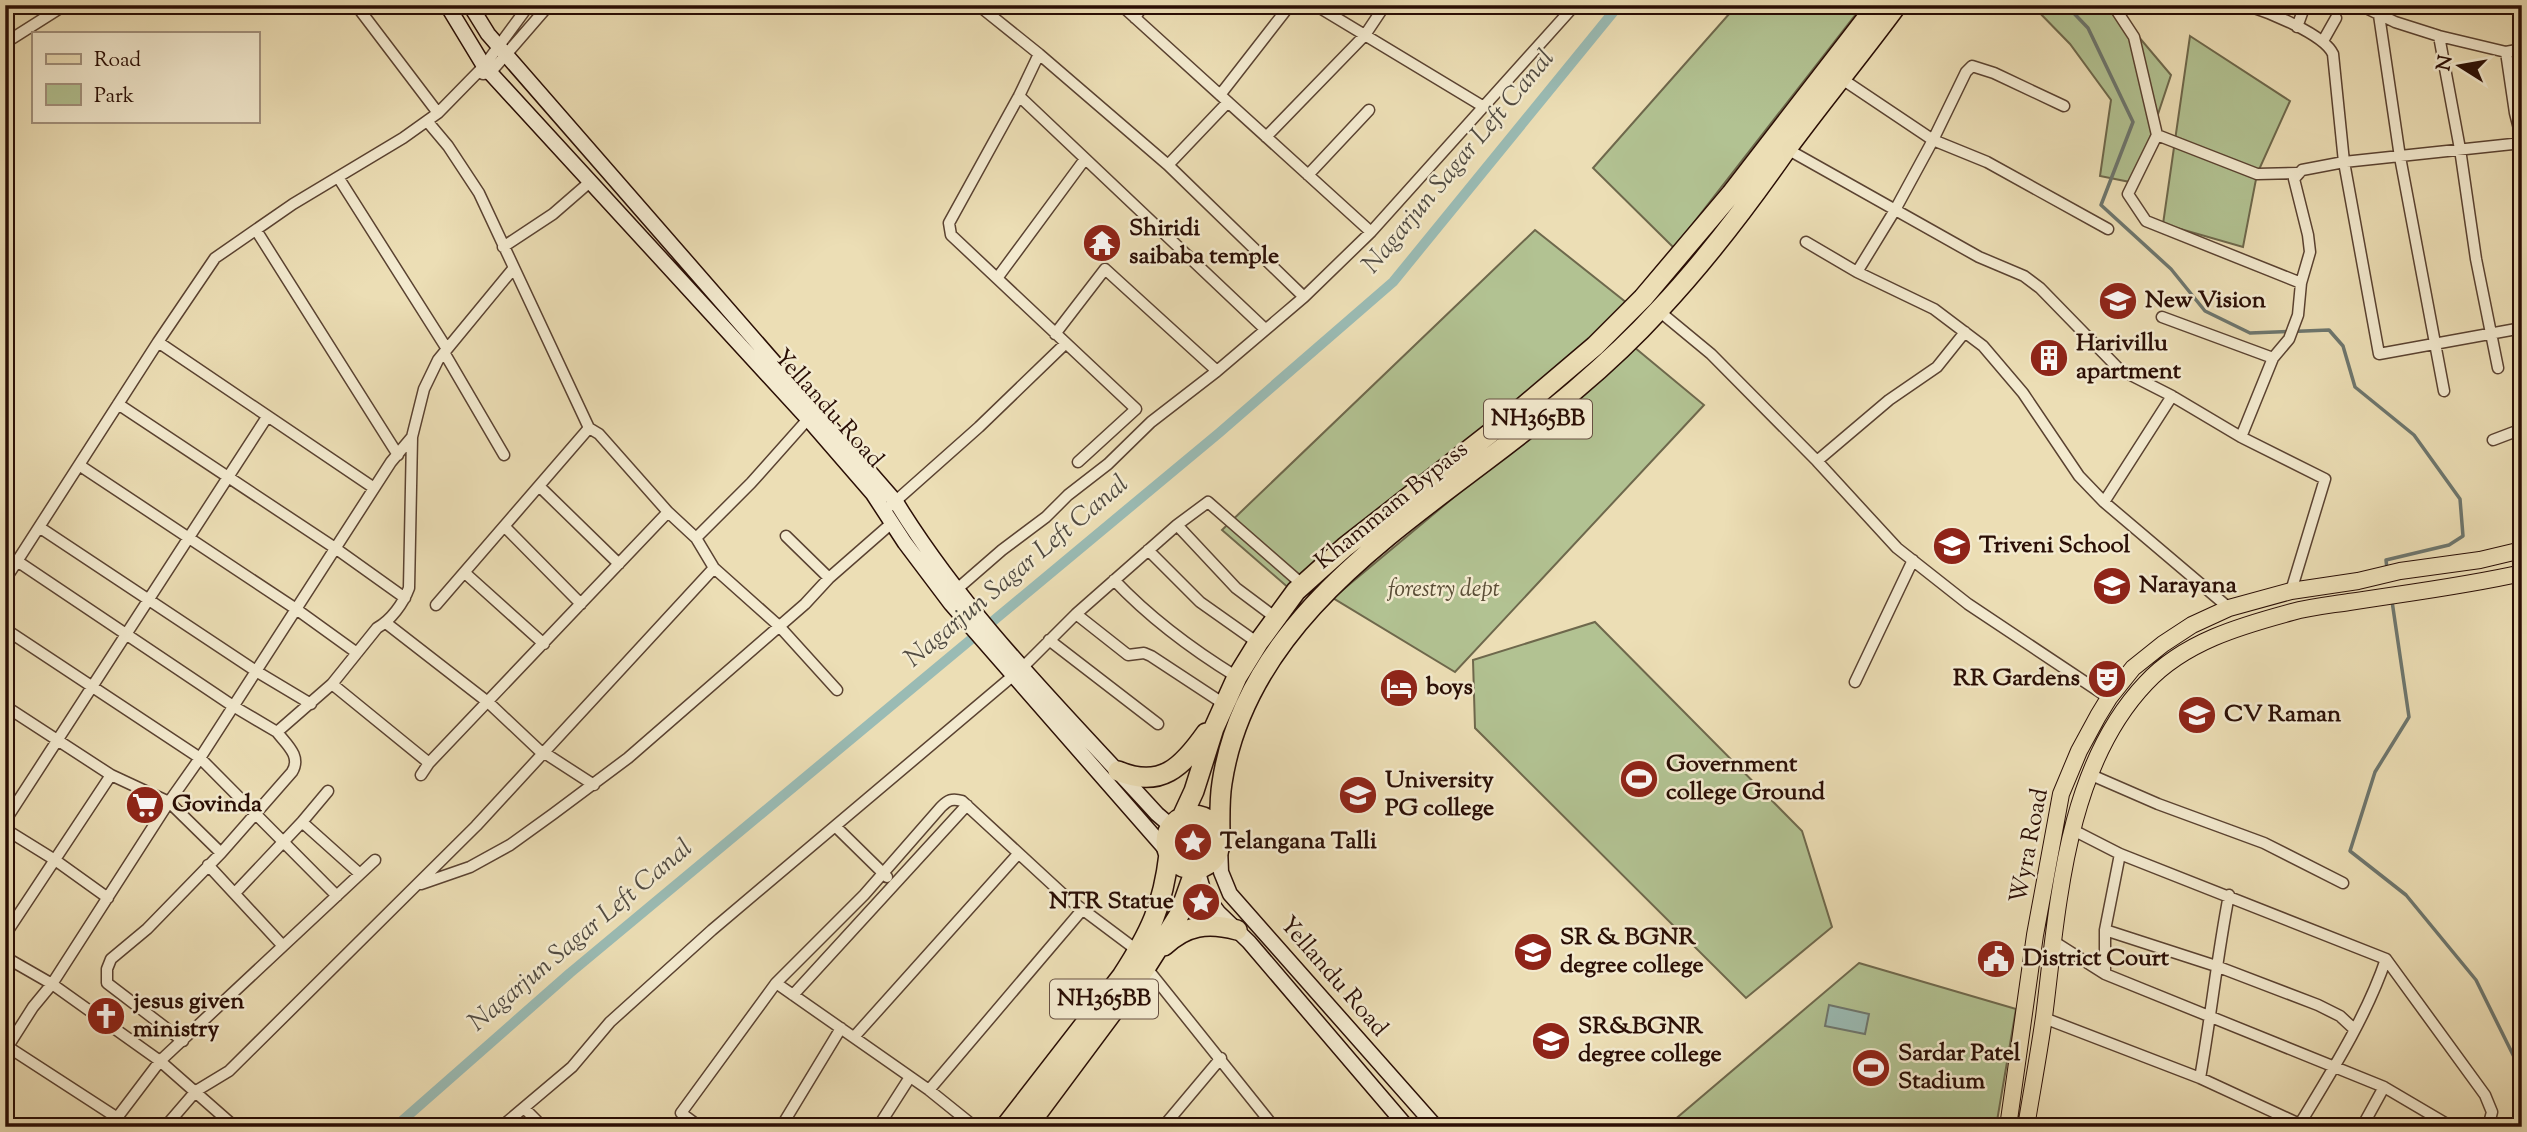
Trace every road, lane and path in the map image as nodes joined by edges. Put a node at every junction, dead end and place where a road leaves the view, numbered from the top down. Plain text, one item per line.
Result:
1 (65, 5) edge
2 (356, 5) edge
3 (447, 5) edge
4 (470, 5) edge
5 (529, 5) edge
6 (549, 5) edge
7 (978, 5) edge
8 (1122, 5) edge
9 (1143, 5) edge
10 (1290, 5) edge
11 (1315, 5) edge
12 (1385, 5) edge
13 (1575, 5) edge
14 (1877, 5) edge
15 (1897, 5) edge
16 (2113, 5) edge
17 (2246, 5) edge
18 (2305, 5) edge
19 (2366, 5) edge
20 (2379, 15) junction
21 (1135, 18) junction
22 (2336, 18) dead end
23 (2297, 27) junction
24 (1364, 35) junction
25 (2439, 36) junction
26 (2323, 41) junction
27 (5, 43) edge
28 (2522, 49) edge
29 (502, 50) junction
30 (2506, 52) junction
31 (1039, 54) junction
32 (483, 72) junction
33 (1842, 79) junction
34 (1019, 96) junction
35 (1224, 99) junction
36 (2064, 106) dead end
37 (1484, 107) junction
38 (1369, 110) dead end
39 (438, 113) junction
40 (428, 121) junction
41 (2157, 135) junction
42 (1266, 137) junction
43 (1933, 139) junction
44 (2522, 141) edge
45 (1787, 149) junction
46 (2460, 149) junction
47 (2400, 157) junction
48 (1085, 159) junction
49 (2344, 162) junction
50 (1168, 165) junction
51 (2297, 173) junction
52 (1308, 175) junction
53 (338, 177) junction
54 (591, 181) junction
55 (1895, 210) junction
56 (2108, 229) dead end
57 (256, 230) junction
58 (1371, 232) junction
59 (1806, 242) dead end
60 (503, 247) junction
61 (513, 269) junction
62 (1857, 272) junction
63 (998, 277) junction
64 (2301, 283) junction
65 (1304, 297) junction
66 (1659, 311) junction
67 (2162, 317) dead end
68 (1265, 328) junction
69 (2522, 328) edge
70 (1965, 332) junction
71 (2492, 333) junction
72 (1055, 334) junction
73 (158, 342) junction
74 (2435, 343) junction
75 (1065, 344) junction
76 (446, 352) junction
77 (2273, 358) junction
78 (2498, 368) dead end
79 (1217, 372) junction
80 (2444, 391) dead end
81 (2172, 396) junction
82 (118, 404) junction
83 (1136, 409) junction
84 (267, 417) junction
85 (808, 419) junction
86 (1151, 422) junction
87 (589, 428) junction
88 (2522, 429) edge
89 (412, 437) junction
90 (2241, 437) junction
91 (2493, 440) dead end
92 (398, 455) junction
93 (504, 455) dead end
94 (1817, 461) junction
95 (1078, 462) dead end
96 (79, 466) junction
97 (229, 477) junction
98 (539, 486) junction
99 (374, 488) junction
100 (2104, 502) junction
101 (667, 512) junction
102 (891, 512) junction
103 (1177, 525) junction
104 (39, 527) junction
105 (505, 527) junction
106 (786, 536) dead end
107 (696, 538) junction
108 (189, 539) junction
109 (335, 548) junction
110 (1148, 550) junction
111 (2522, 550) edge
112 (1913, 560) junction
113 (17, 561) junction
114 (619, 564) junction
115 (713, 568) junction
116 (464, 573) junction
117 (2522, 573) edge
118 (829, 578) junction
119 (5, 580) edge
120 (1114, 580) junction
121 (1303, 586) junction
122 (2291, 591) junction
123 (405, 598) junction
124 (957, 598) junction
125 (150, 599) junction
126 (582, 604) junction
127 (436, 606) dead end
128 (2229, 608) junction
129 (296, 609) junction
130 (1076, 614) junction
131 (1276, 618) junction
132 (386, 623) junction
133 (779, 626) junction
134 (5, 629) edge
135 (127, 634) junction
136 (1049, 640) junction
137 (1258, 643) junction
138 (544, 644) junction
139 (357, 653) junction
140 (256, 671) junction
141 (1016, 672) junction
142 (1237, 677) junction
143 (1855, 682) dead end
144 (332, 684) junction
145 (92, 688) junction
146 (837, 690) dead end
147 (2109, 698) junction
148 (489, 703) junction
149 (311, 704) junction
150 (1224, 704) junction
151 (5, 705) edge
152 (233, 706) junction
153 (1158, 724) dead end
154 (277, 732) junction
155 (59, 740) junction
156 (542, 753) junction
157 (200, 758) junction
158 (429, 763) junction
159 (1118, 771) junction
160 (111, 775) junction
161 (421, 775) dead end
162 (2067, 778) junction
163 (2087, 780) junction
164 (594, 785) junction
165 (328, 791) dead end
166 (169, 802) junction
167 (967, 805) junction
168 (254, 815) junction
169 (5, 821) edge
170 (302, 822) junction
171 (1177, 822) junction
172 (835, 826) junction
173 (5, 828) edge
174 (2073, 830) junction
175 (282, 843) junction
176 (1220, 843) junction
177 (221, 853) junction
178 (1168, 853) junction
179 (1018, 854) junction
180 (2120, 854) junction
181 (55, 860) junction
182 (375, 860) dead end
183 (208, 865) junction
184 (1196, 869) junction
185 (883, 873) junction
186 (360, 874) junction
187 (2343, 883) dead end
188 (894, 884) junction
189 (417, 886) junction
190 (235, 893) junction
191 (2229, 895) junction
192 (337, 896) junction
193 (108, 898) junction
194 (1082, 910) junction
195 (1237, 930) junction
196 (2105, 930) junction
197 (5, 935) edge
198 (2053, 941) junction
199 (283, 946) junction
200 (5, 957) edge
201 (1145, 959) junction
202 (2386, 959) junction
203 (2216, 965) junction
204 (2105, 974) junction
205 (776, 983) junction
206 (52, 984) junction
207 (793, 995) junction
208 (2211, 1017) junction
209 (2043, 1018) junction
210 (841, 1028) junction
211 (2354, 1029) junction
212 (854, 1037) junction
213 (183, 1041) junction
214 (6, 1047) edge
215 (1221, 1058) junction
216 (160, 1061) junction
217 (2334, 1066) junction
218 (910, 1077) junction
219 (2200, 1078) junction
220 (2384, 1087) junction
221 (929, 1090) junction
222 (196, 1091) junction
223 (524, 1108) junction
224 (113, 1122) edge
225 (2301, 1126) edge
226 (165, 1127) edge
227 (235, 1127) edge
228 (501, 1127) edge
229 (543, 1127) edge
230 (700, 1127) edge
231 (781, 1127) edge
232 (878, 1127) edge
233 (975, 1127) edge
234 (1005, 1127) edge
235 (1027, 1127) edge
236 (1163, 1127) edge
237 (1274, 1127) edge
238 (1407, 1127) edge
239 (1436, 1127) edge
240 (2008, 1127) edge
241 (2026, 1127) edge
242 (2362, 1127) edge
243 (2452, 1127) edge
244 (2488, 1127) edge

1 - 27 street
2 - 39 street
3 - 32 main road, Yellandu Road
4 - 29 main road, Yellandu Road
5 - 29 street
6 - 29 street
7 - 31 street
8 - 21 street
9 - 21 street
10 - 35 street
11 - 24 street
12 - 24 street
13 - 37 street
14 - 121 highway, Khammam Bypass / NH365BB
15 - 33 highway, Khammam Bypass / NH365BB
16 - 41 street
17 - 23 street
18 - 23 street
19 - 20 street
20 - 25 street
20 - 47 street
21 - 35 street
22 - 26 street
23 - 26 street
24 - 37 street
24 - 42 street
25 - 30 street
25 - 46 street
26 - 49 street
28 - 30 street
29 - 32 street
29 - 102 main road, Yellandu Road
30 - 44 street
31 - 34 street
31 - 50 street
32 - 39 street
32 - 54 main road, Yellandu Road
33 - 43 street
33 - 45 highway, Khammam Bypass / NH365BB
34 - 48 street
34 - 63 street
35 - 42 street
35 - 50 street
36 - 43 street
37 - 58 street
38 - 52 street
39 - 40 street
40 - 53 street
40 - 60 street
41 - 51 street
41 - 64 street
42 - 52 street
43 - 55 street
43 - 56 street
44 - 46 street
45 - 55 street
45 - 66 highway, Khammam Bypass / NH365BB
46 - 47 street
46 - 71 street
47 - 49 street
47 - 74 street
48 - 63 street
48 - 68 street
49 - 51 street
49 - 74 street
50 - 65 street
51 - 64 street
52 - 58 street
53 - 57 street
53 - 76 street
54 - 60 street
54 - 85 main road, Yellandu Road
55 - 62 street
55 - 81 street
57 - 73 street
57 - 92 street
58 - 65 street
59 - 62 street
60 - 61 street
61 - 76 street
61 - 87 street
62 - 70 street
63 - 72 street
64 - 77 street
65 - 68 street
66 - 94 street
66 - 176 highway, Khammam Bypass / NH365BB
67 - 77 street
68 - 79 street
69 - 71 street
70 - 94 street
70 - 100 street
71 - 74 street
71 - 78 street
72 - 75 street
72 - 79 street
73 - 82 street
73 - 84 street
74 - 80 street
75 - 83 street
75 - 102 street
76 - 89 street
76 - 93 street
77 - 90 street
79 - 86 street
81 - 90 street
81 - 100 street
82 - 96 street
82 - 97 street
83 - 86 street
83 - 95 street
84 - 97 street
84 - 99 street
85 - 102 main road, Yellandu Road
85 - 107 street
86 - 124 street
87 - 98 street
87 - 101 street
88 - 91 street
89 - 92 street
89 - 123 street
90 - 122 street
92 - 99 street
94 - 112 street
96 - 104 street
96 - 108 street
97 - 108 street
97 - 109 street
98 - 105 street
98 - 114 street
99 - 109 street
100 - 128 street
101 - 107 street
101 - 114 street
102 - 118 street
102 - 124 main road, Yellandu Road
103 - 110 street
103 - 121 street
103 - 131 street
104 - 113 street
104 - 125 street
105 - 116 street
105 - 126 street
106 - 118 street
107 - 115 street
108 - 125 street
108 - 129 street
109 - 123 street
109 - 129 street
110 - 120 street
110 - 137 street
111 - 122 main road, Wyra Road
112 - 143 street
112 - 147 street
113 - 119 street
113 - 135 street
114 - 126 street
115 - 133 street
115 - 156 street
116 - 127 street
116 - 138 street
117 - 163 main road, Wyra Road
118 - 133 street
120 - 130 street
120 - 142 street
121 - 131 highway, Khammam Bypass / NH365BB
122 - 128 main road, Wyra Road
123 - 132 street
124 - 141 main road, Yellandu Road
125 - 135 street
125 - 140 street
126 - 138 street
128 - 147 main road, Wyra Road
129 - 139 street
129 - 140 street
130 - 136 street
130 - 150 street
131 - 137 highway, Khammam Bypass / NH365BB
132 - 139 street
132 - 148 street
133 - 146 street
133 - 164 street
134 - 145 street
135 - 145 street
135 - 152 street
136 - 141 street
136 - 153 street
137 - 142 highway, Khammam Bypass / NH365BB
138 - 148 street
139 - 144 street
140 - 149 street
140 - 152 street
141 - 159 main road, Yellandu Road
141 - 172 street
141 - 178 main road, Yellandu Road
142 - 150 highway, Khammam Bypass / NH365BB
144 - 149 street
144 - 158 street
145 - 155 street
145 - 157 street
147 - 162 main road, Wyra Road
148 - 156 street
148 - 158 street
149 - 154 street
150 - 159 highway
150 - 171 highway, Khammam Bypass / NH365BB
151 - 155 street
152 - 154 street
152 - 157 street
154 - 168 street
155 - 160 street
155 - 169 street
156 - 164 street
156 - 189 street
157 - 166 street
157 - 168 street
158 - 161 street
159 - 171 main road, Yellandu Road
160 - 166 street
160 - 181 street
162 - 163 main road
162 - 240 main road, Wyra Road
163 - 174 main road, Wyra Road
163 - 187 street
164 - 189 street
165 - 170 street
166 - 177 street
166 - 193 street
167 - 179 street
167 - 185 street
167 - 188 street
168 - 175 street
168 - 177 street
170 - 175 street
170 - 186 street
171 - 176 highway
171 - 178 highway, NH365BB
172 - 185 street
172 - 223 street
173 - 181 street
174 - 180 street
174 - 198 main road, Wyra Road
175 - 190 street
175 - 192 street
176 - 184 highway, NH365BB
176 - 239 main road, Yellandu Road
177 - 183 street
178 - 184 highway
178 - 201 highway, NH365BB
179 - 194 street
179 - 212 street
180 - 191 street
180 - 196 street
181 - 193 street
181 - 197 street
182 - 186 street
183 - 190 street
183 - 213 street
184 - 195 main road, Yellandu Road
184 - 201 highway, NH365BB
185 - 188 street
185 - 205 street
186 - 192 street
188 - 207 street
189 - 222 street
190 - 199 street
191 - 202 street
191 - 203 street
192 - 199 street
193 - 206 street
194 - 201 street
194 - 221 street
195 - 201 highway
195 - 238 main road, Yellandu Road
196 - 203 street
196 - 204 street
198 - 204 street
198 - 209 main road, Wyra Road
199 - 213 street
200 - 206 street
201 - 215 street
201 - 234 highway, NH365BB
201 - 235 highway, NH365BB
202 - 211 street
202 - 244 street
203 - 208 street
203 - 211 street
204 - 208 street
205 - 207 street
205 - 230 street
206 - 214 street
206 - 216 street
207 - 210 street
208 - 217 street
208 - 219 street
209 - 219 street
209 - 241 main road, Wyra Road
210 - 212 street
210 - 231 street
211 - 217 street
212 - 218 street
213 - 216 street
214 - 224 street
215 - 236 street
215 - 237 street
216 - 222 street
216 - 224 street
217 - 220 street
217 - 225 street
218 - 221 street
218 - 232 street
219 - 225 street
220 - 242 street
220 - 243 street
221 - 233 street
222 - 226 street
222 - 227 street
223 - 228 street
223 - 229 street

